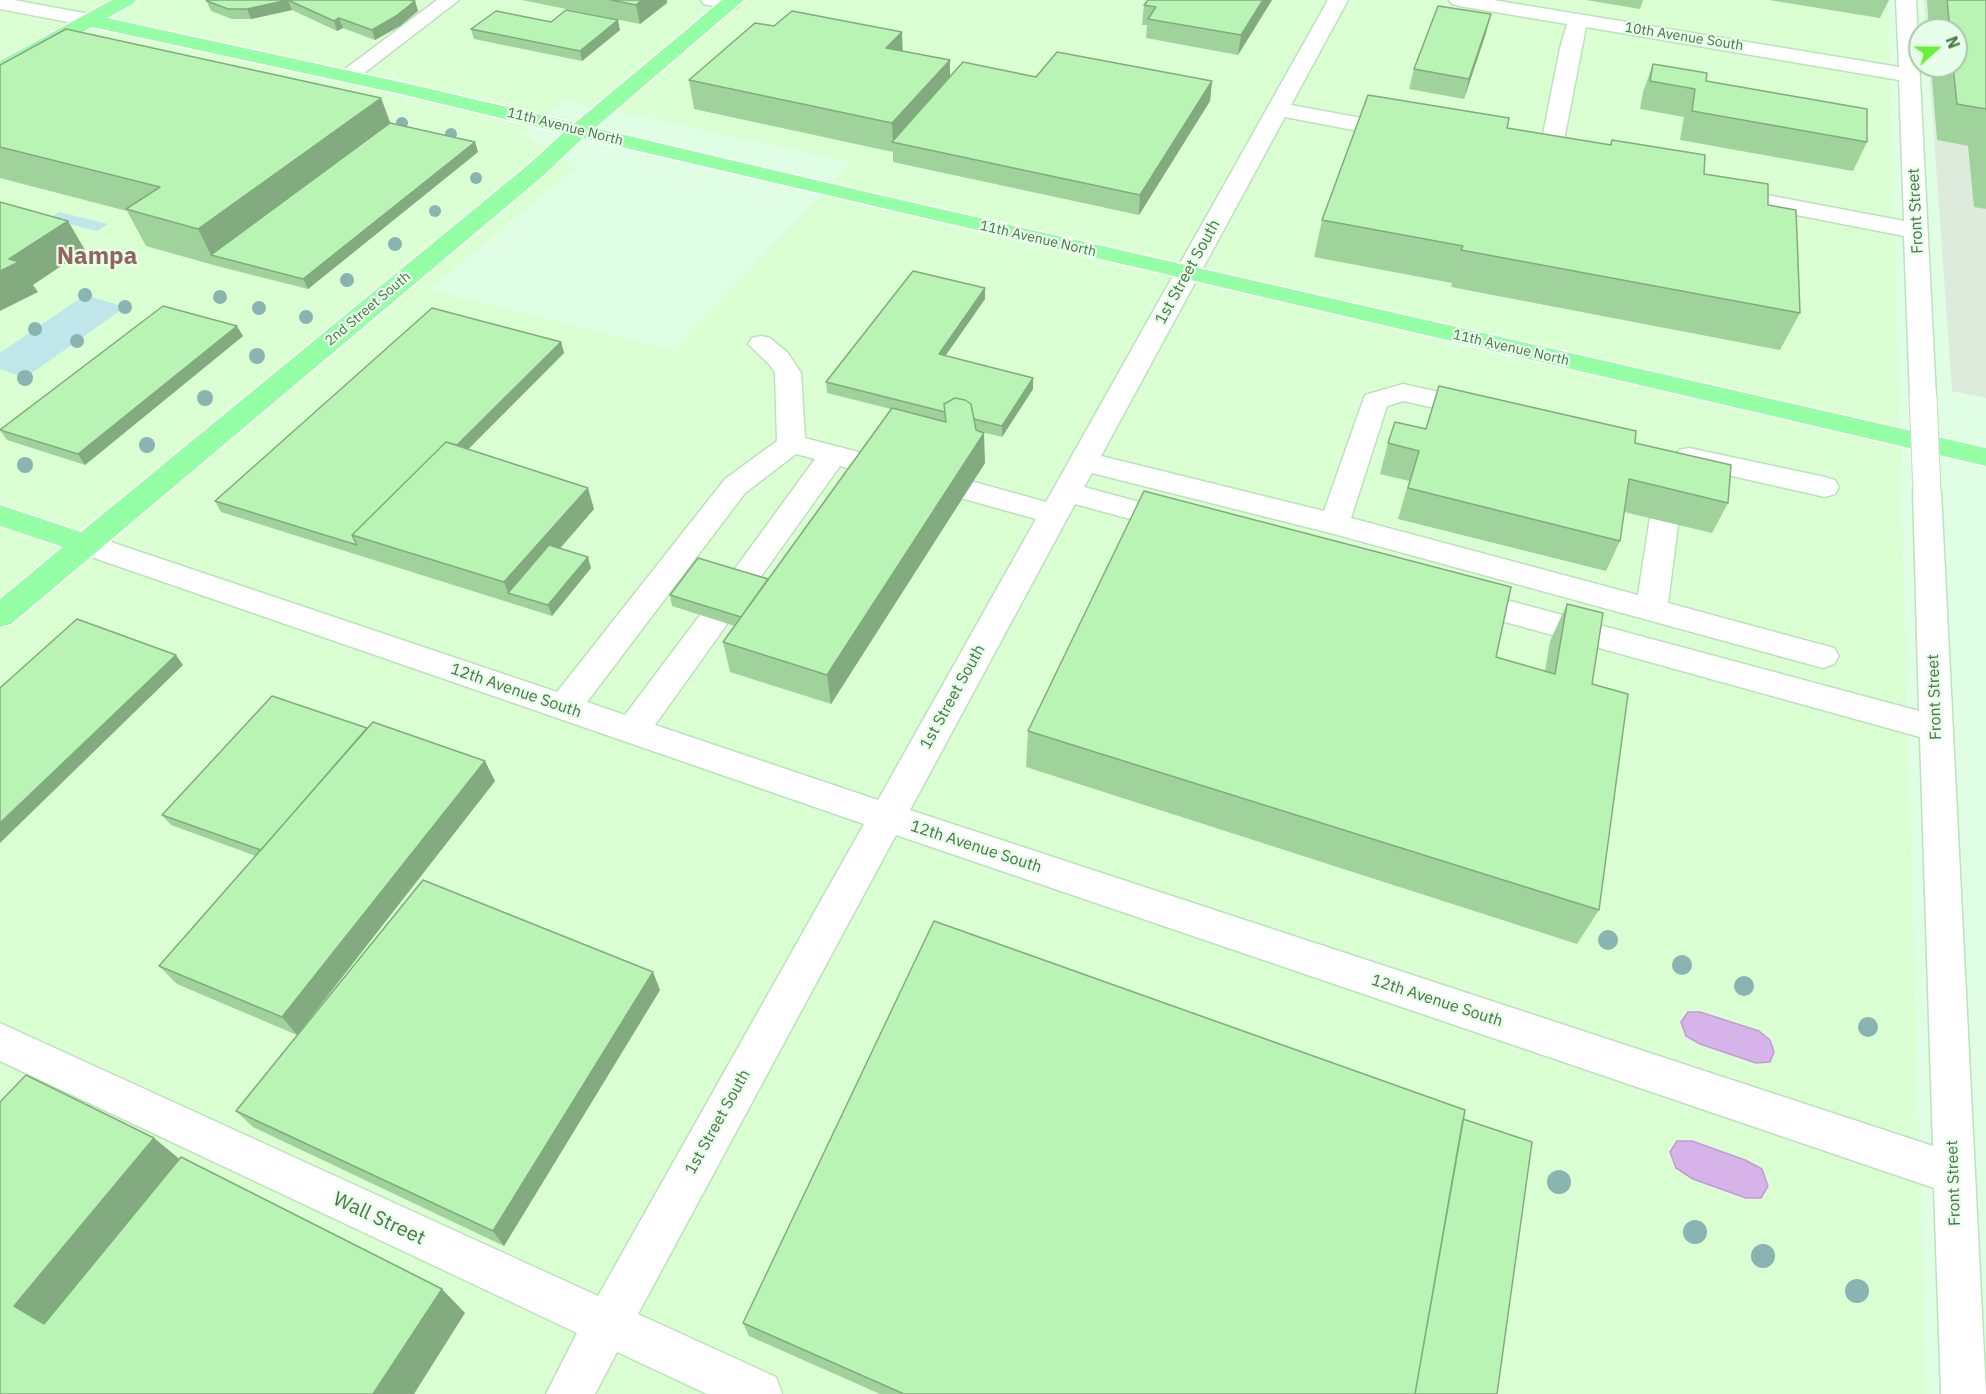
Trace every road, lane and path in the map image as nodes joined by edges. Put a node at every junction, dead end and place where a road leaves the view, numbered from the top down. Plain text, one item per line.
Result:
1 (126, 0) edge
2 (448, 0) edge
3 (1338, 0) edge
4 (1459, 0) edge
5 (1906, 0) edge
6 (725, 1) edge
7 (0, 3) edge
8 (89, 20) junction
9 (1578, 20) junction
10 (1908, 50) edge
11 (0, 69) edge
12 (1908, 75) edge
13 (348, 76) junction
14 (1909, 78) edge
15 (1278, 109) junction
16 (578, 131) junction
17 (1419, 136) edge
18 (1526, 156) edge
19 (1549, 160) junction
20 (1572, 165) edge
21 (1699, 189) edge
22 (1917, 231) junction
23 (1188, 273) junction
24 (761, 344) dead end
25 (1505, 415) edge
26 (791, 444) junction
27 (833, 454) junction
28 (1986, 457) edge
29 (1083, 461) junction
30 (875, 466) edge
31 (1825, 488) dead end
32 (967, 490) edge
33 (1060, 503) junction
34 (0, 515) edge
35 (1334, 524) junction
36 (1208, 530) edge
37 (85, 544) junction
38 (741, 581) edge
39 (1439, 593) edge
40 (1651, 610) junction
41 (0, 616) edge
42 (714, 619) edge
43 (1823, 656) dead end
44 (564, 707) junction
45 (1936, 729) junction
46 (632, 730) junction
47 (886, 817) junction
48 (0, 1041) edge
49 (1953, 1174) junction
50 (607, 1325) junction
51 (569, 1394) edge
52 (759, 1394) edge
53 (1964, 1394) edge

1 - 8 main road
2 - 13 street
3 - 15 street, 1st Street South
4 - 9 street, 10th Avenue South
5 - 10 street, Front Street
6 - 16 main road, 2nd Street South
7 - 8 street
8 - 11 main road
8 - 13 main road, 11th Avenue North
9 - 12 street, 10th Avenue South
9 - 19 street
13 - 16 main road, 11th Avenue North
14 - 22 street, Front Street
15 - 17 street
15 - 23 street, 1st Street South
16 - 23 main road, 11th Avenue North
16 - 37 main road, 2nd Street South
18 - 19 street
19 - 20 street
21 - 22 street
22 - 45 street, Front Street, bridge
23 - 28 main road, 11th Avenue North
23 - 29 street, 1st Street South
24 - 26 street
25 - 35 street
26 - 27 street
26 - 44 street
27 - 30 street
27 - 38 street
29 - 33 street, 1st Street South
29 - 35 street
31 - 40 street
32 - 33 street
33 - 36 street
33 - 47 street, 1st Street South
34 - 37 main road, 12th Avenue South
35 - 40 street
37 - 41 main road, 2nd Street South
37 - 44 street, 12th Avenue South
39 - 45 street
40 - 43 street
42 - 46 street
44 - 46 street, 12th Avenue South
45 - 49 street, Front Street
46 - 47 street, 12th Avenue South
47 - 49 street, 12th Avenue South
47 - 50 street, 1st Street South
48 - 50 street, Wall Street
49 - 53 street, Front Street
50 - 51 street, 1st Street South
50 - 52 street, Wall Street

